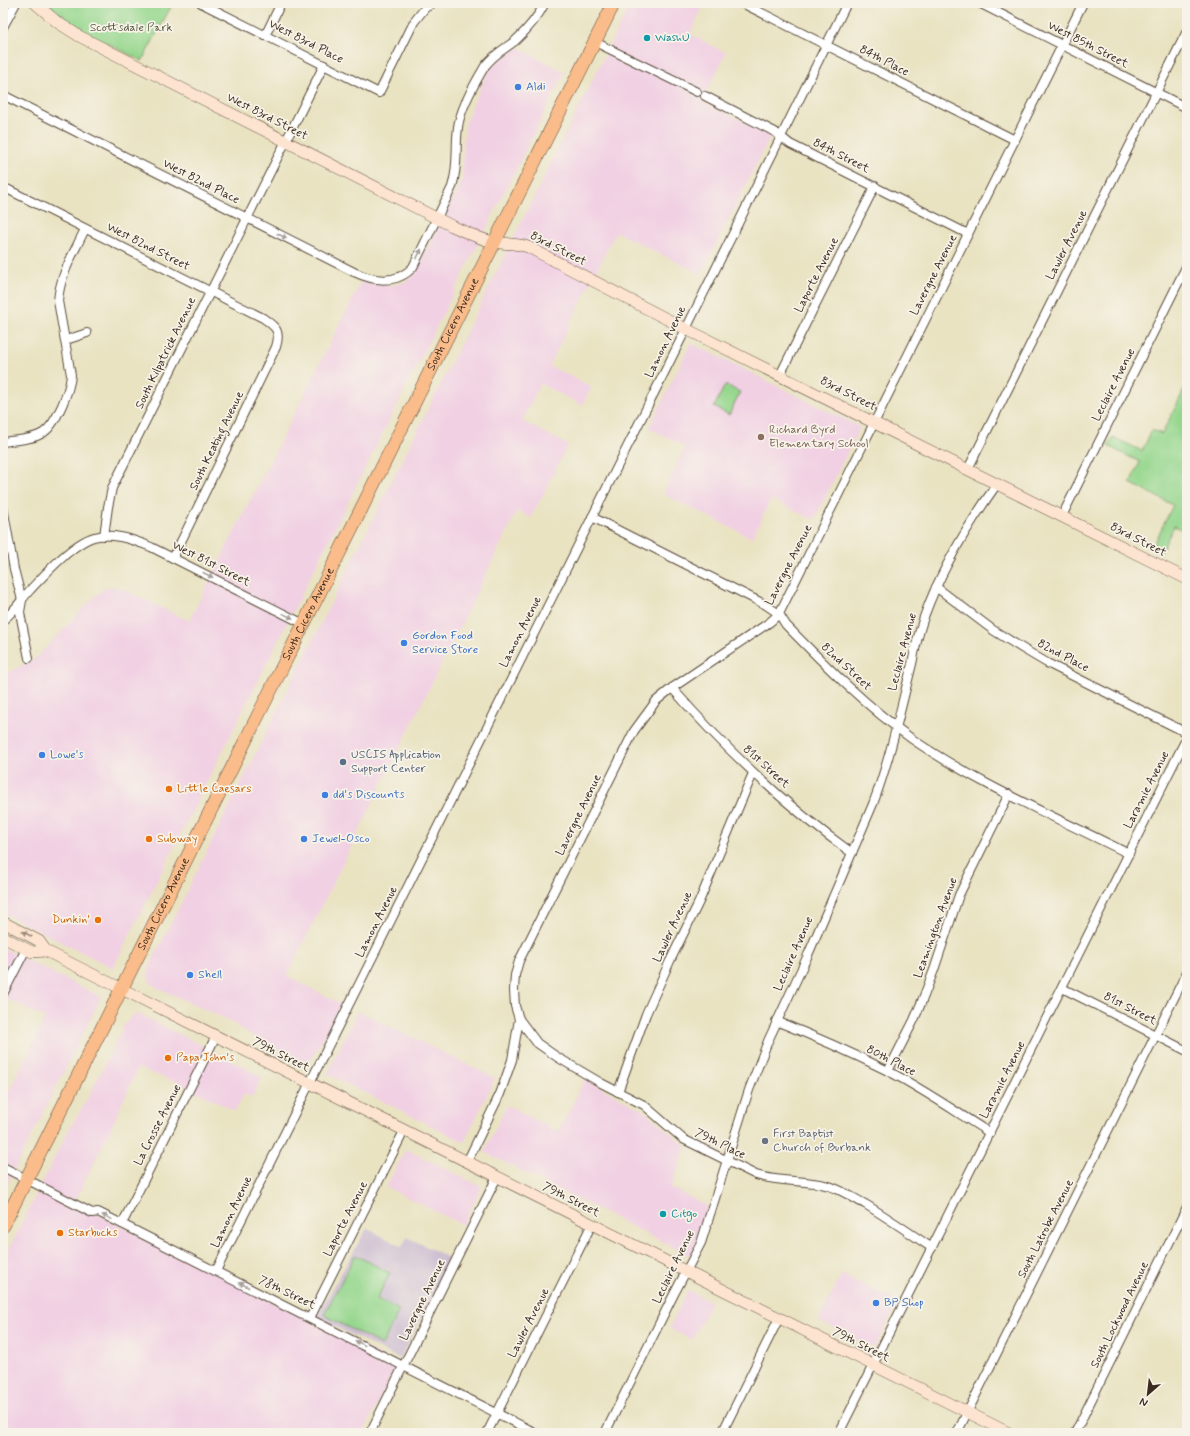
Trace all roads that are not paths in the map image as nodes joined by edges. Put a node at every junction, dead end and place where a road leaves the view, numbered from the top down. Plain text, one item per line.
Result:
1 (16, 3) edge
2 (35, 3) edge
3 (201, 3) edge
4 (281, 3) edge
5 (433, 3) edge
6 (545, 3) edge
7 (614, 3) edge
8 (742, 3) edge
9 (847, 3) edge
10 (979, 3) edge
11 (1083, 3) edge
12 (3, 27) edge
13 (1187, 31) edge
14 (265, 36) junction
15 (595, 42) junction
16 (826, 45) junction
17 (1062, 45) junction
18 (324, 65) junction
19 (697, 92) dead end
20 (1156, 92) junction
21 (3, 94) edge
22 (705, 96) dead end
23 (1187, 108) edge
24 (781, 136) junction
25 (1015, 140) junction
26 (285, 141) junction
27 (875, 186) junction
28 (3, 187) edge
29 (247, 218) junction
30 (437, 219) junction
31 (86, 229) junction
32 (968, 234) junction
33 (495, 242) junction
34 (1187, 265) edge
35 (210, 292) junction
36 (686, 328) junction
37 (87, 332) dead end
38 (278, 334) joint
39 (66, 340) junction
40 (780, 375) junction
41 (874, 422) junction
42 (3, 442) edge
43 (968, 469) junction
44 (997, 484) junction
45 (3, 507) edge
46 (1062, 516) junction
47 (592, 517) junction
48 (104, 536) junction
49 (7, 548) edge
50 (173, 558) junction
51 (1187, 579) edge
52 (936, 587) junction
53 (22, 600) junction
54 (779, 614) junction
55 (3, 620) edge
56 (304, 624) junction
57 (29, 658) dead end
58 (672, 688) junction
59 (897, 727) junction
60 (1187, 733) edge
61 (1187, 737) edge
62 (753, 773) junction
63 (1009, 794) junction
64 (852, 854) junction
65 (1129, 854) junction
66 (3, 922) edge
67 (3, 937) edge
68 (26, 948) junction
69 (46, 951) junction
70 (1187, 972) edge
71 (1062, 988) junction
72 (122, 989) junction
73 (3, 994) edge
74 (519, 1019) junction
75 (776, 1021) junction
76 (216, 1036) junction
77 (1156, 1036) junction
78 (1187, 1051) edge
79 (888, 1072) junction
80 (310, 1083) junction
81 (618, 1092) junction
82 (404, 1131) junction
83 (990, 1133) junction
84 (728, 1160) junction
85 (467, 1162) junction
86 (3, 1168) edge
87 (497, 1177) junction
88 (26, 1179) junction
89 (1187, 1207) edge
90 (122, 1224) junction
91 (592, 1224) junction
92 (3, 1226) edge
93 (932, 1248) junction
94 (216, 1271) junction
95 (686, 1272) junction
96 (310, 1318) junction
97 (779, 1318) junction
98 (403, 1366) junction
99 (873, 1366) junction
100 (967, 1412) junction
101 (497, 1414) junction
102 (370, 1433) edge
103 (487, 1433) edge
104 (536, 1433) edge
105 (604, 1433) edge
106 (722, 1433) edge
107 (839, 1433) edge
108 (957, 1433) edge
109 (1008, 1433) edge
110 (1075, 1433) edge

1 - 12 street
2 - 26 street, West 83rd Street
3 - 14 street, West 83rd Place
4 - 14 street
5 - 18 street, West 83rd Place
6 - 30 street
7 - 15 main road, South Cicero Avenue
8 - 16 street, 84th Place
9 - 16 street, Lamon Avenue
10 - 17 street, West 85th Street
11 - 17 street, Lavergne Avenue
13 - 20 street, Lawler Avenue
14 - 18 street, West 83rd Place
15 - 19 street
15 - 33 main road, South Cicero Avenue
16 - 24 street, Lamon Avenue
16 - 25 street, 84th Place
17 - 20 street, West 85th Street
17 - 25 street, Lavergne Avenue
18 - 26 street, South Kilpatrick Avenue
20 - 23 street, West 85th Street
20 - 43 street, Lawler Avenue
21 - 29 street, West 82nd Place
22 - 24 street, 84th Street
24 - 27 street, 84th Street
24 - 36 street, Lamon Avenue
25 - 32 street, Lavergne Avenue
26 - 29 street, South Kilpatrick Avenue
26 - 30 street, West 83rd Street
27 - 32 street, 84th Street
27 - 40 street, Laporte Avenue
28 - 31 street, West 82nd Street
29 -> 30 street, West 82nd Place
29 - 35 street, South Kilpatrick Avenue
30 - 33 street, West 83rd Street
31 - 35 street, West 82nd Street
31 - 39 street
32 - 41 street, Lavergne Avenue
33 - 36 street, 83rd Street
33 - 56 main road, South Cicero Avenue
34 - 46 street, Leclaire Avenue
35 - 38 street, West 82nd Street
35 - 48 street, South Kilpatrick Avenue
36 - 40 street, 83rd Street
36 - 47 street, Lamon Avenue
37 - 39 street
38 - 50 street, South Keating Avenue
39 - 42 street
40 - 41 street, 83rd Street
41 - 43 street, 83rd Street
41 - 54 street, Lavergne Avenue
43 - 44 street, 83rd Street
44 - 46 street, 83rd Street
44 - 52 street, Leclaire Avenue
45 - 49 street
46 - 51 street, 83rd Street
47 - 54 street, 82nd Street
47 - 80 street, Lamon Avenue
48 - 50 street, West 81st Street
48 - 53 street
49 - 53 street
50 -> 56 street, West 81st Street
52 - 59 street, Leclaire Avenue
52 - 60 street, 82nd Place
53 - 55 street
53 - 57 street
54 - 58 street, Lavergne Avenue
54 - 59 street, 82nd Street
56 - 72 main road, South Cicero Avenue
58 - 62 street, 81st Street
58 - 74 street, Lavergne Avenue
59 - 63 street, 82nd Street
59 - 64 street, Leclaire Avenue
61 - 65 street, Laramie Avenue
62 - 64 street, 81st Street
62 - 81 street, Lawler Avenue
63 - 65 street, 82nd Street
63 - 79 street, Leamington Avenue
64 - 75 street, Leclaire Avenue
65 - 71 street, Laramie Avenue
69 -> 66 street
67 - 68 street
68 - 69 street
68 - 73 street
69 - 72 street, 79th Street
70 - 77 street, South Latrobe Avenue
71 - 77 street, 81st Street
71 - 83 street, Laramie Avenue
72 - 76 street, 79th Street
72 - 88 main road, South Cicero Avenue
74 - 81 street, 79th Place
74 - 85 street, Lavergne Avenue
75 - 79 street, 80th Place
75 - 84 street, Leclaire Avenue
76 - 80 street, 79th Street
76 - 90 street, La Crosse Avenue
77 - 78 street, 81st Street
77 - 100 street, South Latrobe Avenue
79 - 83 street, 80th Place
80 - 82 street, 79th Street
80 - 94 street, Lamon Avenue
81 - 84 street, 79th Place
82 - 85 street, 79th Street
82 - 96 street, Laporte Avenue
83 - 93 street, Laramie Avenue
84 - 93 street, 79th Place
84 - 95 street, Leclaire Avenue
85 - 87 street, 79th Street
86 - 88 street, 78th Street
87 - 91 street, 79th Street
87 - 98 street, Lavergne Avenue
90 -> 88 street, 78th Street
88 - 92 main road, South Cicero Avenue
89 - 110 street, South Lockwood Avenue
90 - 94 street, 78th Street
91 - 95 street, 79th Street
91 - 101 street, Lawler Avenue
93 - 99 street, Laramie Avenue
96 -> 94 street, 78th Street
95 - 97 street, 79th Street
95 - 105 street, Leclaire Avenue
98 -> 96 street, 78th Street
97 - 99 street, 79th Street
97 - 106 street
98 - 101 street, 78th Street
98 - 102 street, Lavergne Avenue
99 - 100 street, 79th Street
99 - 107 street, Laramie Avenue
100 - 108 street, South Latrobe Avenue
100 - 109 street, 79th Street
101 - 103 street, Lawler Avenue
101 - 104 street, 78th Street

